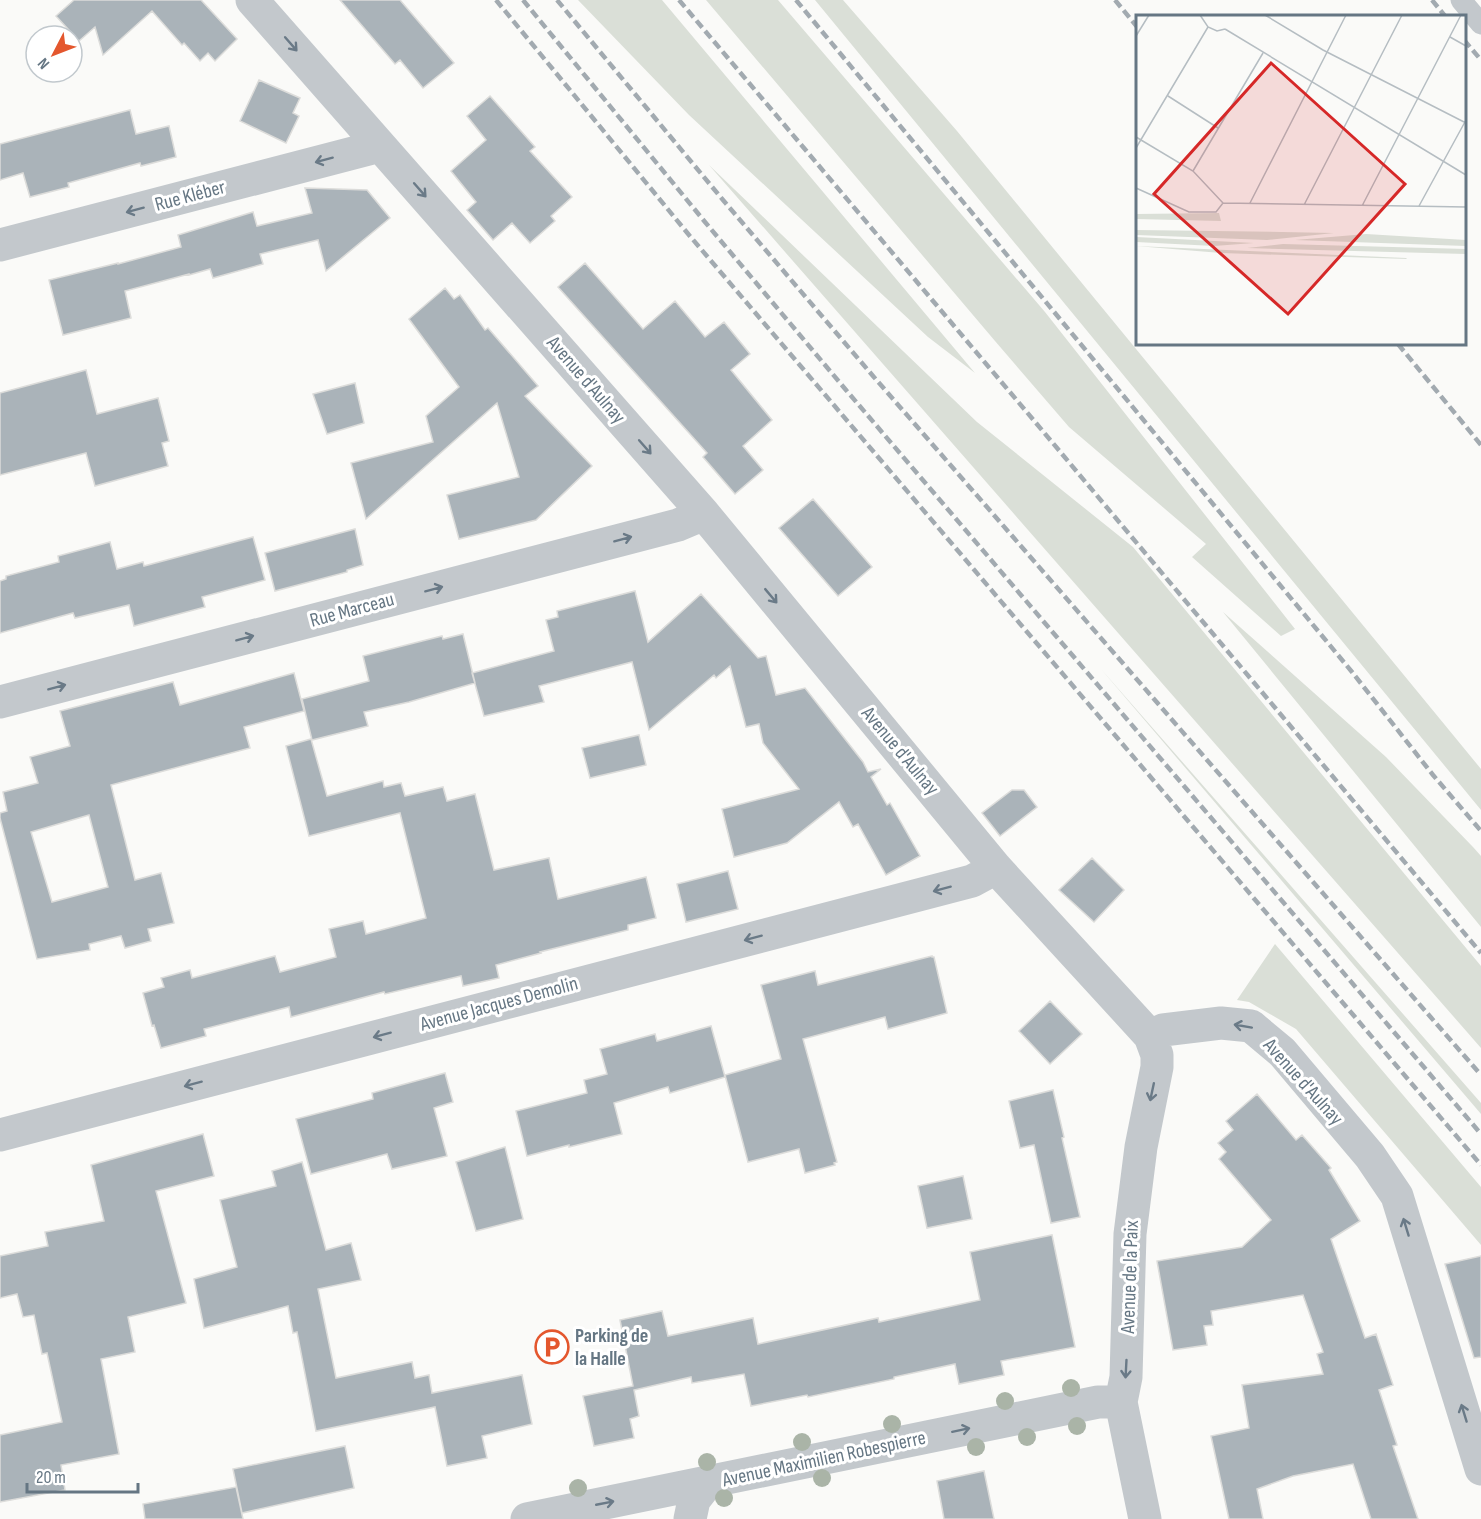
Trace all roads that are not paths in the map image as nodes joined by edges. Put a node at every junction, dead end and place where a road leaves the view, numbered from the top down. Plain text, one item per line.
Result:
1 (252, 0) edge
2 (1461, 0) edge
3 (1481, 24) edge
4 (380, 146) junction
5 (0, 245) edge
6 (704, 514) junction
7 (0, 702) edge
8 (996, 868) junction
9 (1150, 1036) junction
10 (0, 1135) edge
11 (1121, 1402) junction
12 (1481, 1469) edge
13 (708, 1482) junction
14 (527, 1519) edge
15 (690, 1519) edge
16 (1145, 1519) edge

1 -> 4 street, Avenue d'Aulnay
2 - 3 lane
4 -> 5 street, Rue Kléber
4 -> 6 street, Avenue d'Aulnay
7 -> 6 street, Rue Marceau
6 -> 8 street, Avenue d'Aulnay
8 - 9 street, Avenue d'Aulnay
8 -> 10 street, Avenue Jacques Demolin
9 -> 11 street, Avenue de la Paix
12 -> 9 street, Avenue d'Aulnay
13 -> 11 street, Avenue Maximilien Robespierre
11 - 16 street, Avenue de la Paix
14 -> 13 street, Avenue Maximilien Robespierre
13 - 15 street

